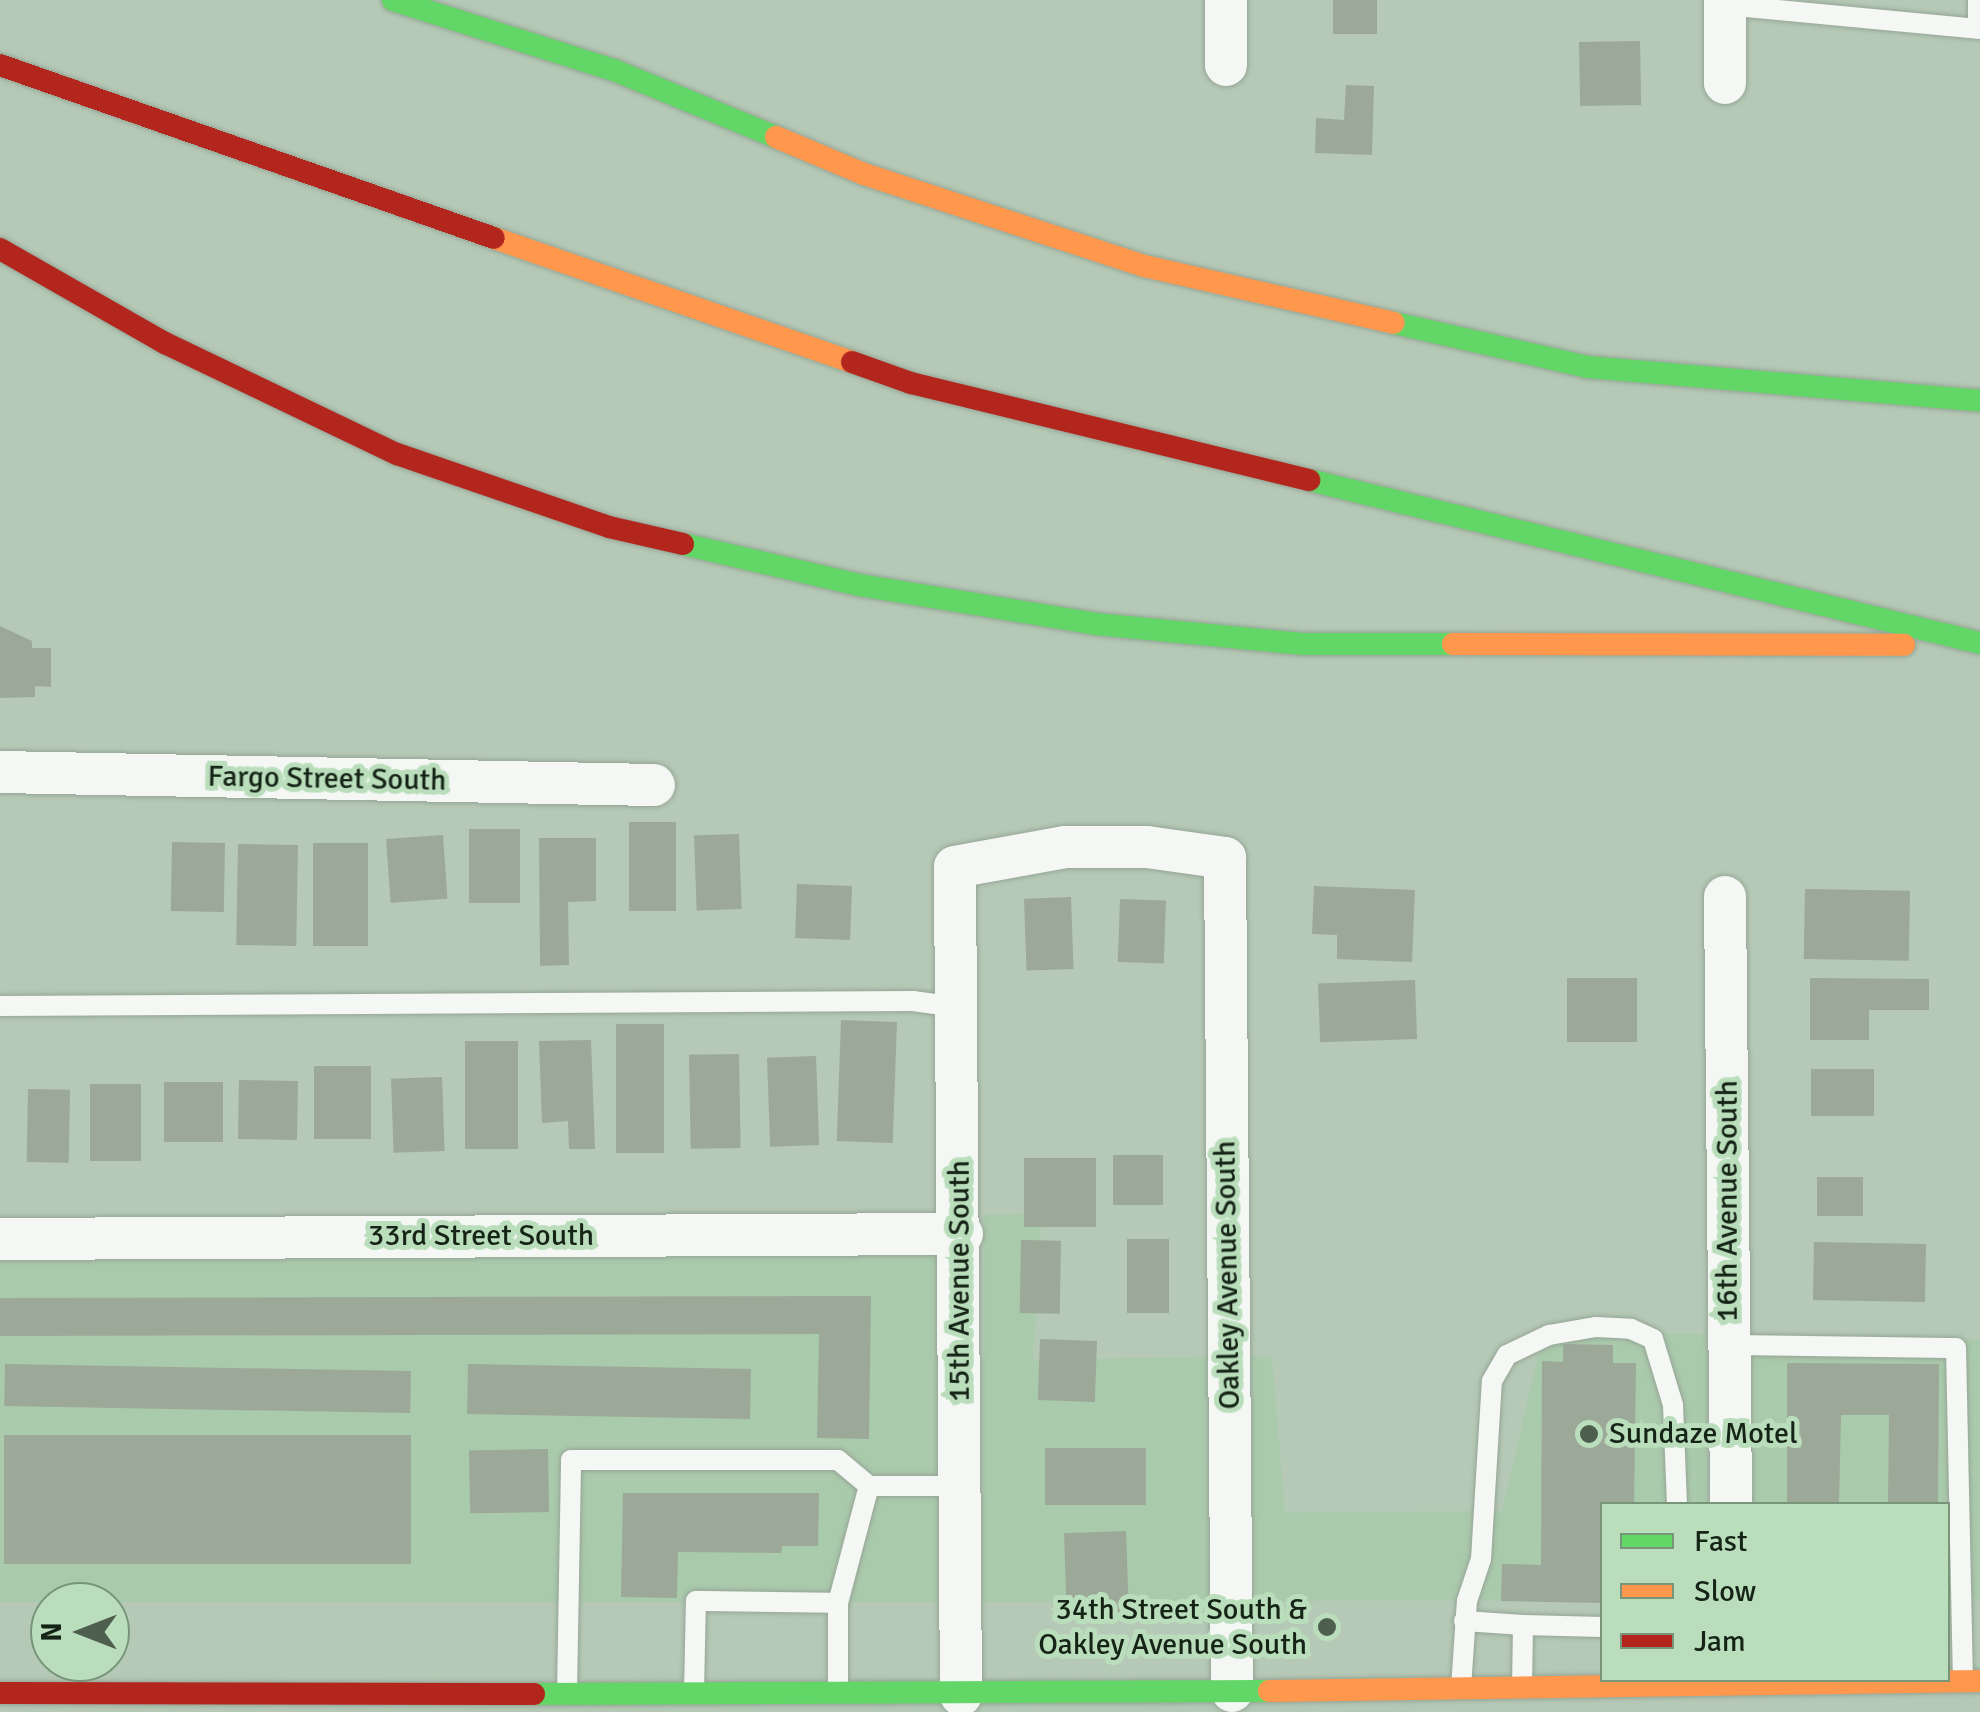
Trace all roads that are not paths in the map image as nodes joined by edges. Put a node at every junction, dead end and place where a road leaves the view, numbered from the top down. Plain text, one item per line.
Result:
1 (393, 0) edge
2 (483, 0) edge
3 (1226, 0) edge
4 (1978, 0) edge
5 (1724, 3) edge
6 (0, 65) edge
7 (1226, 65) dead end
8 (614, 70) junction
9 (1725, 84) dead end
10 (0, 250) edge
11 (1980, 402) edge
12 (1980, 644) edge
13 (0, 772) edge
14 (654, 785) dead end
15 (954, 867) joint
16 (1725, 897) dead end
17 (0, 1006) edge
18 (957, 1007) junction
19 (962, 1234) junction
20 (0, 1239) edge
21 (1729, 1345) junction
22 (869, 1486) junction
23 (961, 1486) junction
24 (1677, 1502) edge
25 (1730, 1502) edge
26 (838, 1602) junction
27 (1955, 1609) edge
28 (1464, 1621) junction
29 (1523, 1625) junction
30 (1600, 1628) edge
31 (1972, 1681) edge
32 (1643, 1683) edge
33 (1461, 1688) junction
34 (1522, 1688) junction
35 (1232, 1691) junction
36 (1732, 1692) edge
37 (0, 1694) edge
38 (567, 1695) junction
39 (694, 1695) junction
40 (838, 1695) junction
41 (961, 1695) junction
42 (367, 1704) edge

1 - 8 highway
2 - 8 highway
3 - 7 street
4 - 5 lane
5 - 9 street
6 - 12 highway
8 - 11 highway
10 - 12 highway
13 - 14 street, Fargo Street South
15 - 18 street, 15th Avenue South
15 - 35 street, Oakley Avenue South
16 - 21 street, 16th Avenue South
17 - 18 lane
18 - 19 street, 15th Avenue South
19 - 20 street, 33rd Street South
19 - 23 street, 15th Avenue South
21 - 25 street, 16th Avenue South
21 - 27 lane
22 - 23 lane
22 - 26 lane
22 - 38 lane
23 - 41 street, 15th Avenue South
24 - 28 lane
26 - 39 lane
26 - 40 lane
27 - 31 lane
28 - 29 lane
28 - 33 lane
29 - 30 lane
29 - 34 lane
31 - 36 highway
32 - 34 highway
32 - 36 highway
33 - 34 highway
33 - 35 highway
35 - 41 highway
37 - 42 highway
38 - 39 highway
38 - 42 highway
39 - 40 highway
40 - 41 highway

